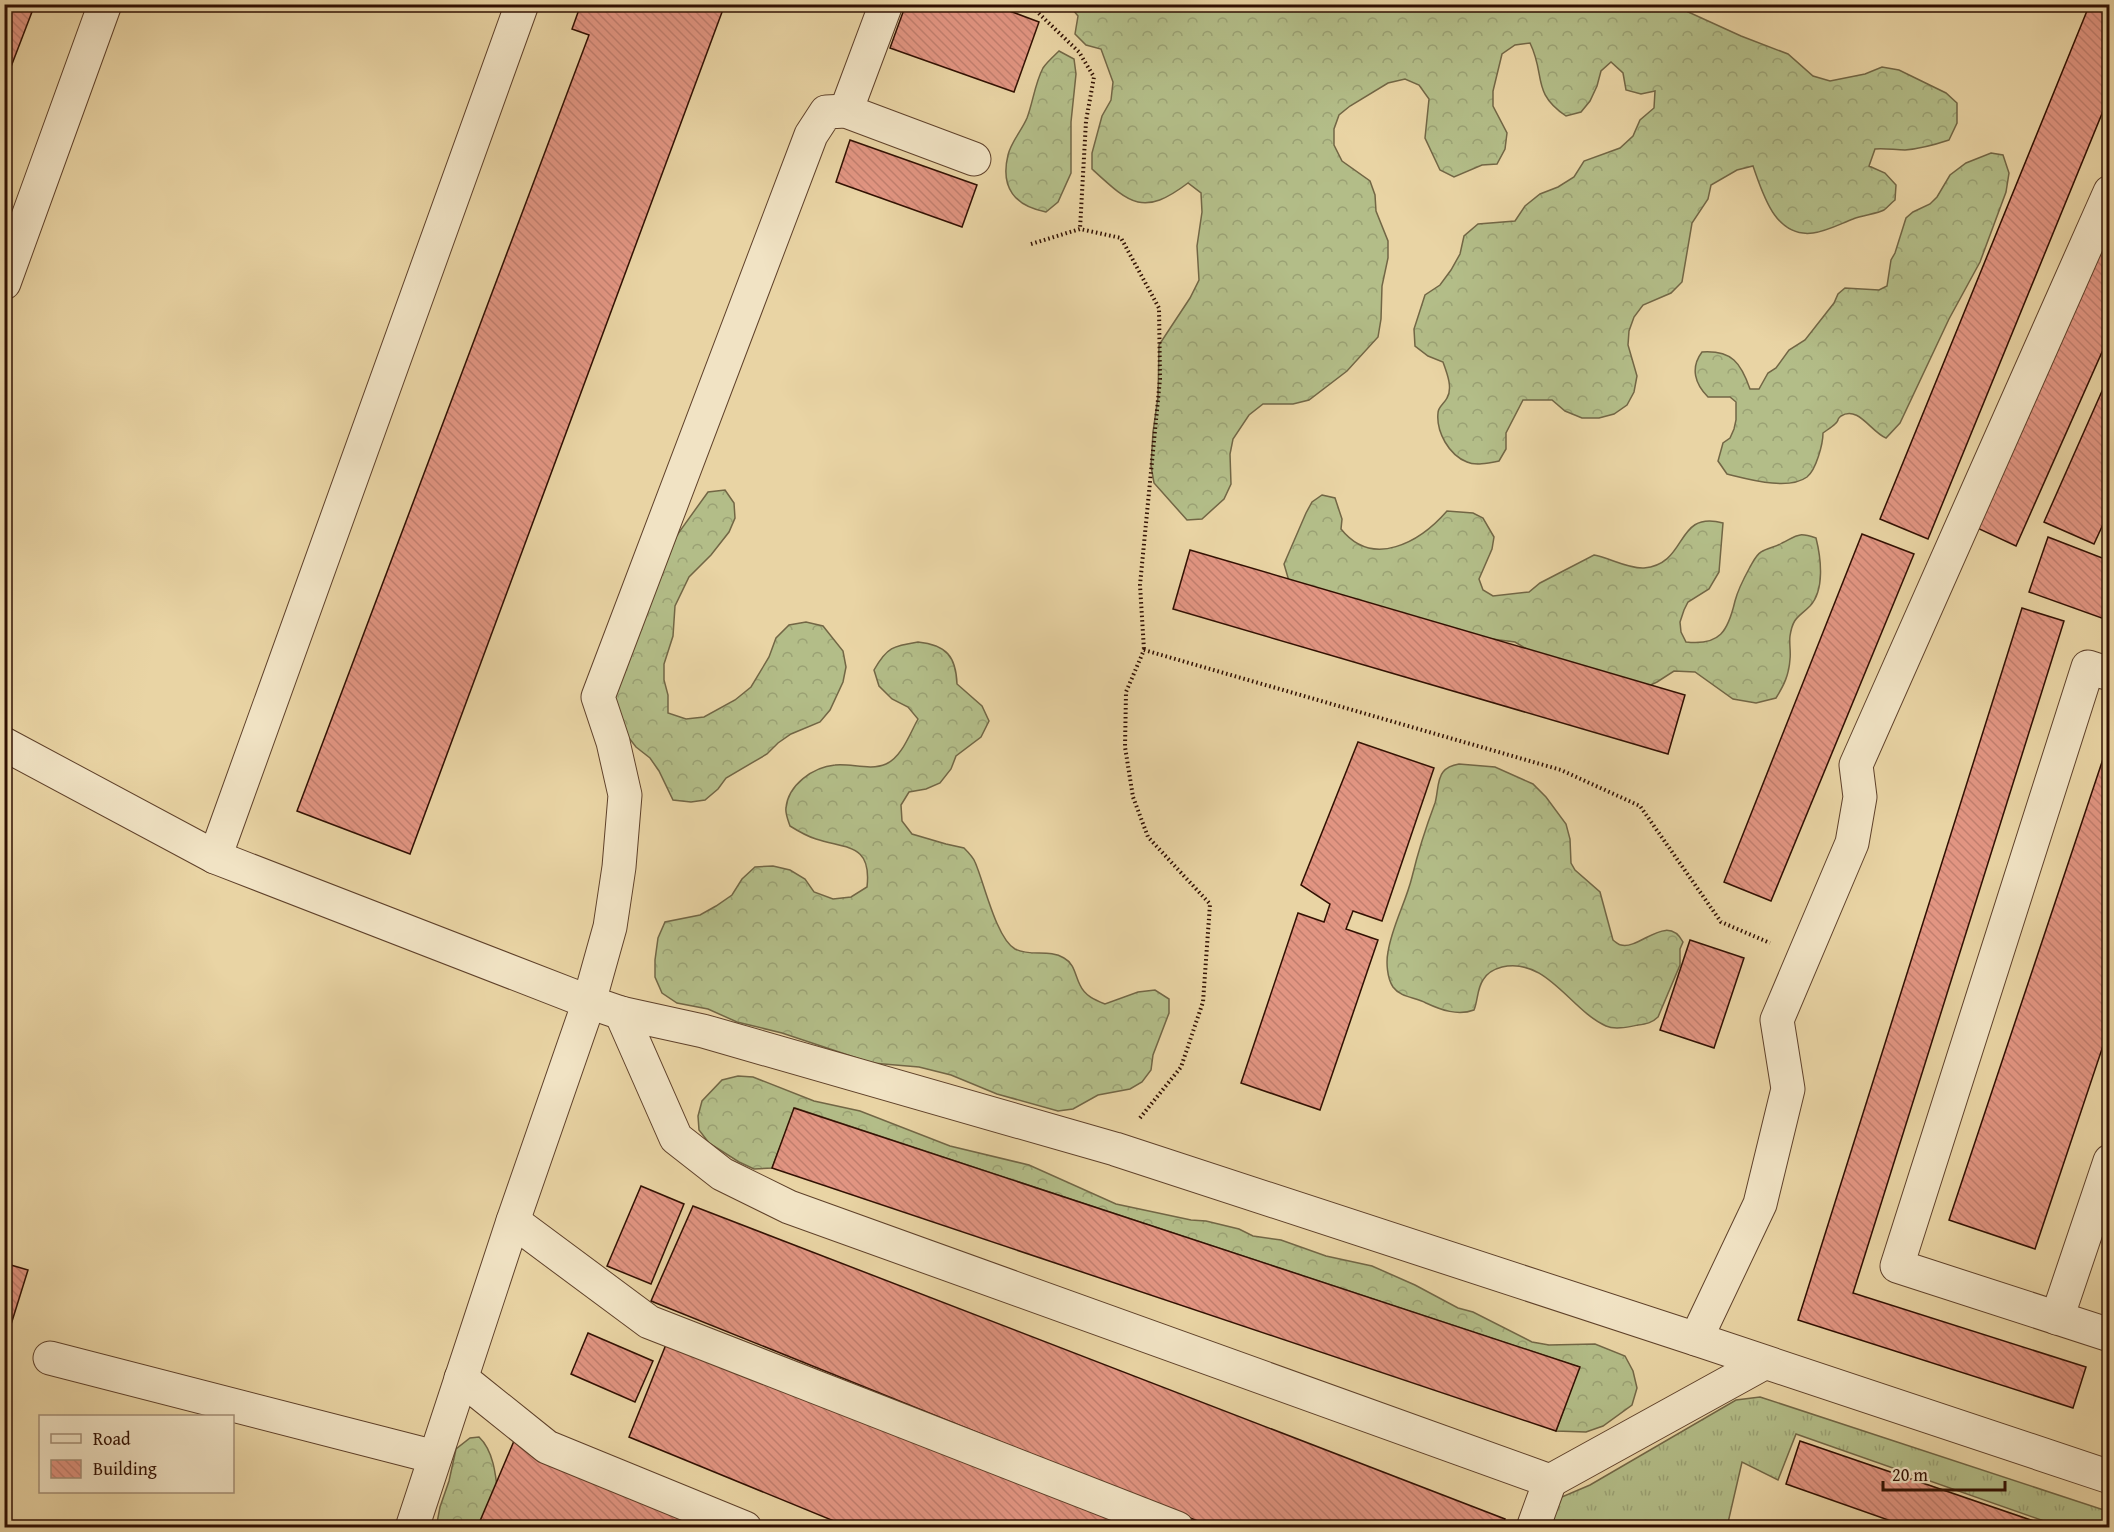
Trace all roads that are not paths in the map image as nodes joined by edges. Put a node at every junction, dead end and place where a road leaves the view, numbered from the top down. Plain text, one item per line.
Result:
1 (105, 4) edge
2 (522, 4) edge
3 (886, 4) edge
4 (846, 111) junction
5 (974, 159) dead end
6 (2109, 192) edge
7 (11, 246) edge
8 (4, 284) edge
9 (2109, 674) edge
10 (4, 744) edge
11 (215, 857) junction
12 (589, 1002) junction
13 (621, 1013) junction
14 (2109, 1161) edge
15 (513, 1221) junction
16 (2057, 1318) junction
17 (2109, 1335) edge
18 (1696, 1339) junction
19 (50, 1358) dead end
20 (1764, 1363) junction
21 (461, 1378) junction
22 (435, 1457) junction
23 (2109, 1477) edge
24 (1550, 1481) junction
25 (411, 1527) edge
26 (746, 1527) edge
27 (1177, 1527) edge
28 (1533, 1527) edge

1 - 7 lane
2 - 11 lane
3 - 4 lane
4 - 5 lane
4 - 12 lane
6 - 18 lane
7 - 8 lane
9 - 16 lane
10 - 11 lane
11 - 12 lane
12 - 13 lane
12 - 15 lane
13 - 18 lane
13 - 24 lane
14 - 16 lane
15 - 21 lane
15 - 27 lane
16 - 17 lane
18 - 20 lane
19 - 22 lane
20 - 23 lane
20 - 24 lane
21 - 22 lane
21 - 26 lane
22 - 25 lane
24 - 28 lane

